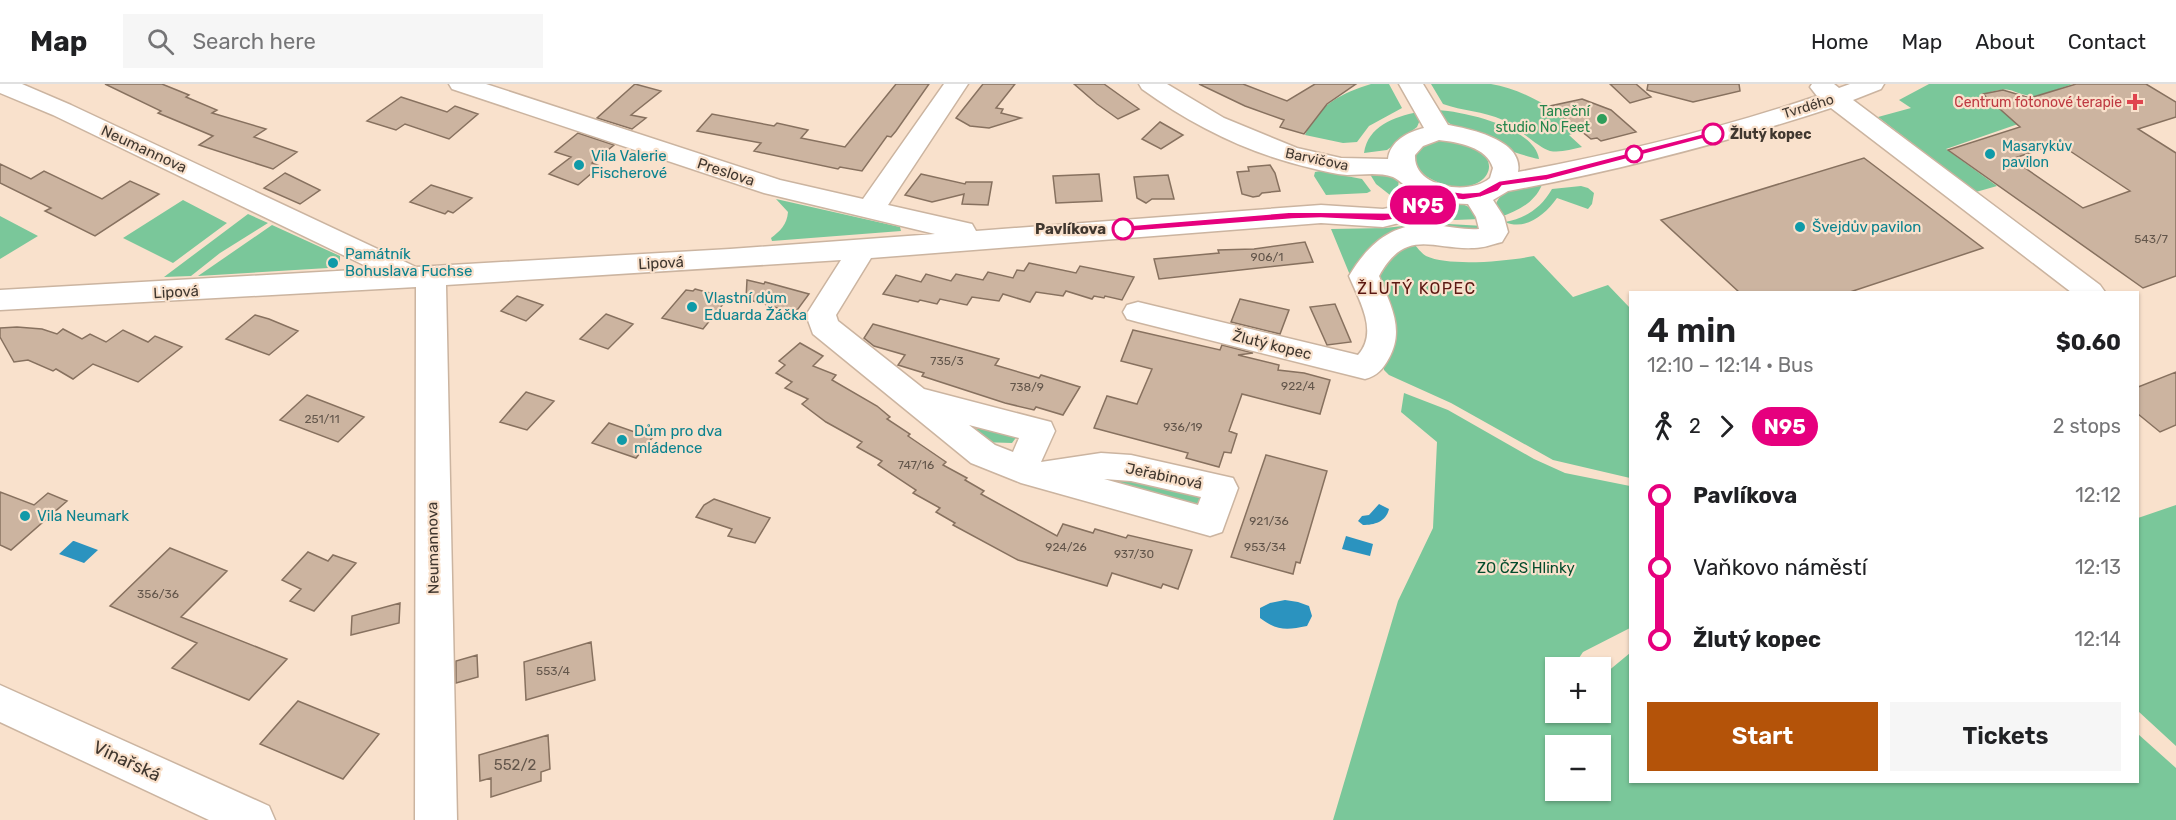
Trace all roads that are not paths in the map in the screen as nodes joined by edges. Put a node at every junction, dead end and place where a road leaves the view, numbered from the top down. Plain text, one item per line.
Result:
1 (1, 84) edge
2 (956, 84) edge
3 (1151, 84) edge
4 (1411, 84) edge
5 (1872, 84) edge
6 (476, 86) edge
7 (1827, 91) edge
8 (1439, 132) junction
9 (1406, 168) junction
10 (1492, 179) junction
11 (1442, 194) junction
12 (870, 210) junction
13 (1321, 214) junction
14 (996, 239) junction
15 (862, 249) junction
16 (424, 278) junction
17 (2089, 291) edge
18 (0, 300) edge
19 (1138, 312) dead end
20 (911, 398) junction
21 (1034, 473) junction
22 (1209, 522) dead end
23 (0, 703) edge
24 (254, 820) edge
25 (436, 820) edge

1 - 16 street, Neumannova
2 - 12 street
3 - 9 street, Barvičova
4 - 8 street
5 - 7 street, Tvrdého
6 - 12 street, Preslova
7 - 10 street, Tvrdého
7 - 17 street
8 - 9 street
8 - 10 street
9 - 11 street
9 - 13 street, Lipová
10 - 11 street
10 - 19 street, Žlutý kopec
11 - 13 street, Lipová
12 - 14 street, Preslova
13 - 14 street, Lipová
14 - 15 street, Lipová
15 - 16 street, Lipová
15 - 20 street
16 - 18 street, Lipová
16 - 25 street, Neumannova
20 - 21 street
20 - 21 street
21 - 22 street, Jeřabinová
23 - 24 street, Vinařská

